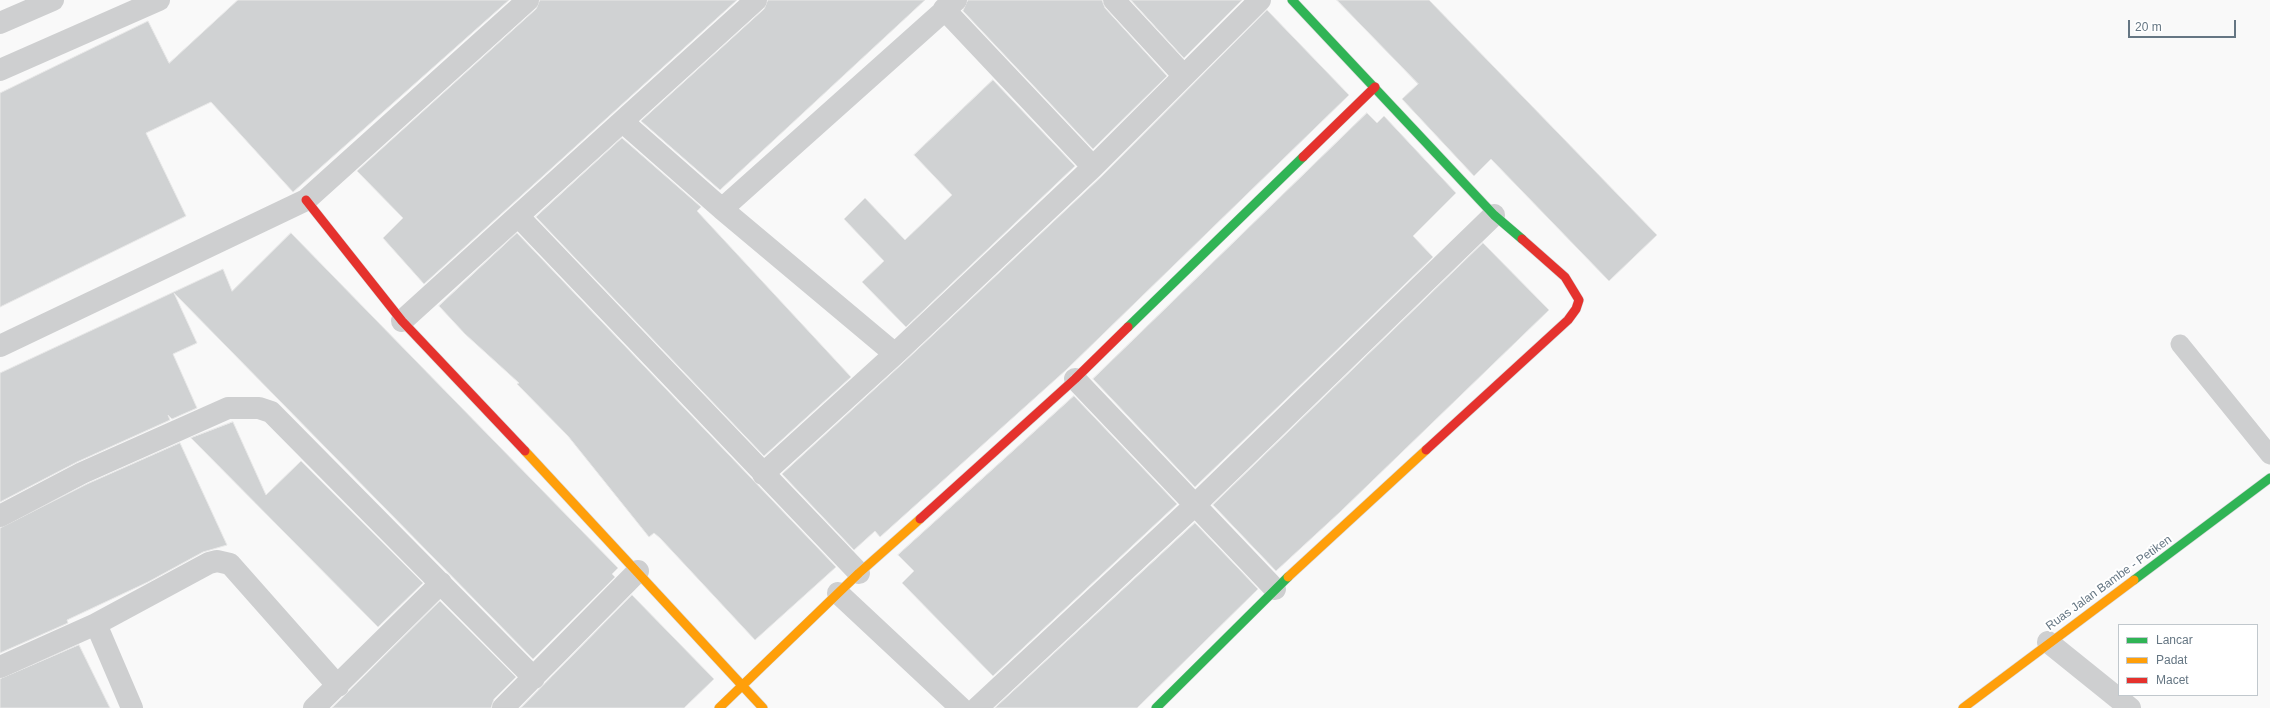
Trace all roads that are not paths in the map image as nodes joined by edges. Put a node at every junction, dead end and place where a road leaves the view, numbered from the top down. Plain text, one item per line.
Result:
1 (53, 0) edge
2 (159, 0) edge
3 (528, 0) edge
4 (756, 0) edge
5 (1114, 0) edge
6 (1260, 0) edge
7 (1292, 0) edge
8 (950, 5) edge
9 (0, 23) edge
10 (0, 70) edge
11 (1184, 76) junction
12 (1375, 87) junction
13 (623, 122) junction
14 (1093, 167) junction
15 (306, 200) junction
16 (722, 209) junction
17 (1494, 214) junction
18 (518, 216) junction
19 (402, 321) junction
20 (2180, 344) dead end
21 (0, 346) edge
22 (895, 354) junction
23 (1075, 379) junction
24 (2270, 455) edge
25 (763, 474) junction
26 (2270, 478) edge
27 (1194, 506) junction
28 (0, 516) edge
29 (638, 571) junction
30 (859, 573) junction
31 (441, 584) junction
32 (1275, 589) junction
33 (838, 593) junction
34 (96, 624) junction
35 (2048, 642) junction
36 (0, 667) edge
37 (534, 678) junction
38 (338, 686) junction
39 (741, 687) junction
40 (132, 708) edge
41 (314, 708) edge
42 (503, 708) edge
43 (719, 708) edge
44 (763, 708) edge
45 (961, 708) edge
46 (977, 708) edge
47 (1156, 708) edge
48 (1963, 708) edge
49 (2130, 708) edge

1 - 9 street
2 - 10 street
3 - 15 street
4 - 13 street
5 - 11 street
6 - 11 street
7 - 12 street
8 - 14 street
8 - 16 street
11 - 14 street
12 - 17 street
12 - 23 street
13 - 16 street
13 - 18 street
14 - 22 street
15 - 19 street
15 - 21 street
16 - 22 street
17 - 27 street
17 - 32 street
18 - 19 street
18 - 25 street
19 - 29 street
20 - 24 lane
22 - 25 street
23 - 27 street
23 - 30 street
25 - 30 street
26 - 35 street, Ruas Jalan Bambe - Petiken
27 - 32 street
27 - 46 street
28 - 31 street
29 - 37 street
29 - 39 street
30 - 33 street
31 - 37 street
31 - 38 street
32 - 47 street
33 - 39 street
33 - 45 street
34 - 36 street
34 - 38 street
34 - 40 street
35 - 48 street, Ruas Jalan Bambe - Petiken
35 - 49 street
37 - 42 street
38 - 41 street
39 - 43 street
39 - 44 street

